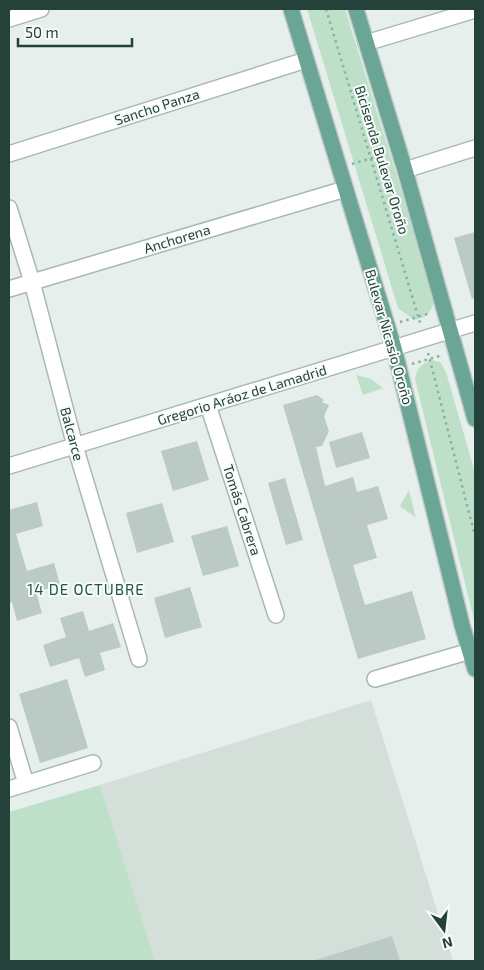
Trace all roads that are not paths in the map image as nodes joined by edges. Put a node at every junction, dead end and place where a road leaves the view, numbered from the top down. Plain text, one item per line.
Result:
1 (41, 9) edge
2 (290, 9) edge
3 (356, 9) edge
4 (475, 10) edge
5 (9, 19) edge
6 (366, 43) junction
7 (306, 60) junction
8 (475, 148) edge
9 (9, 154) edge
10 (406, 170) junction
11 (345, 189) junction
12 (9, 208) edge
13 (32, 282) junction
14 (9, 289) edge
15 (475, 323) edge
16 (451, 330) junction
17 (394, 348) junction
18 (208, 405) junction
19 (475, 419) edge
20 (74, 446) junction
21 (9, 466) edge
22 (276, 615) dead end
23 (470, 651) junction
24 (139, 659) dead end
25 (475, 669) edge
26 (375, 679) dead end
27 (9, 727) edge
28 (93, 763) dead end
29 (26, 784) junction
30 (9, 789) edge

1 - 5 street
2 - 7 main road, Bulevar Nicasio Oroño
3 - 6 main road
4 - 6 street
6 - 10 main road
7 - 9 street, Sancho Panza
7 - 11 main road, Bulevar Nicasio Oroño
8 - 10 street
10 - 16 main road
11 - 13 street, Anchorena
11 - 17 main road, Bulevar Nicasio Oroño
12 - 13 street, Balcarce
13 - 14 street, Anchorena
13 - 20 street, Balcarce
15 - 16 street, Gregorio Aráoz de Lamadrid
16 - 17 street, Gregorio Aráoz de Lamadrid
16 - 19 main road
17 - 18 street, Gregorio Aráoz de Lamadrid
17 - 23 main road, Bulevar Nicasio Oroño
18 - 20 street, Gregorio Aráoz de Lamadrid
18 - 22 street, Tomás Cabrera
20 - 21 street, Gregorio Aráoz de Lamadrid
20 - 24 street, Balcarce
23 - 25 main road, Bulevar Nicasio Oroño
23 - 26 street
27 - 29 street
28 - 29 street
29 - 30 street

